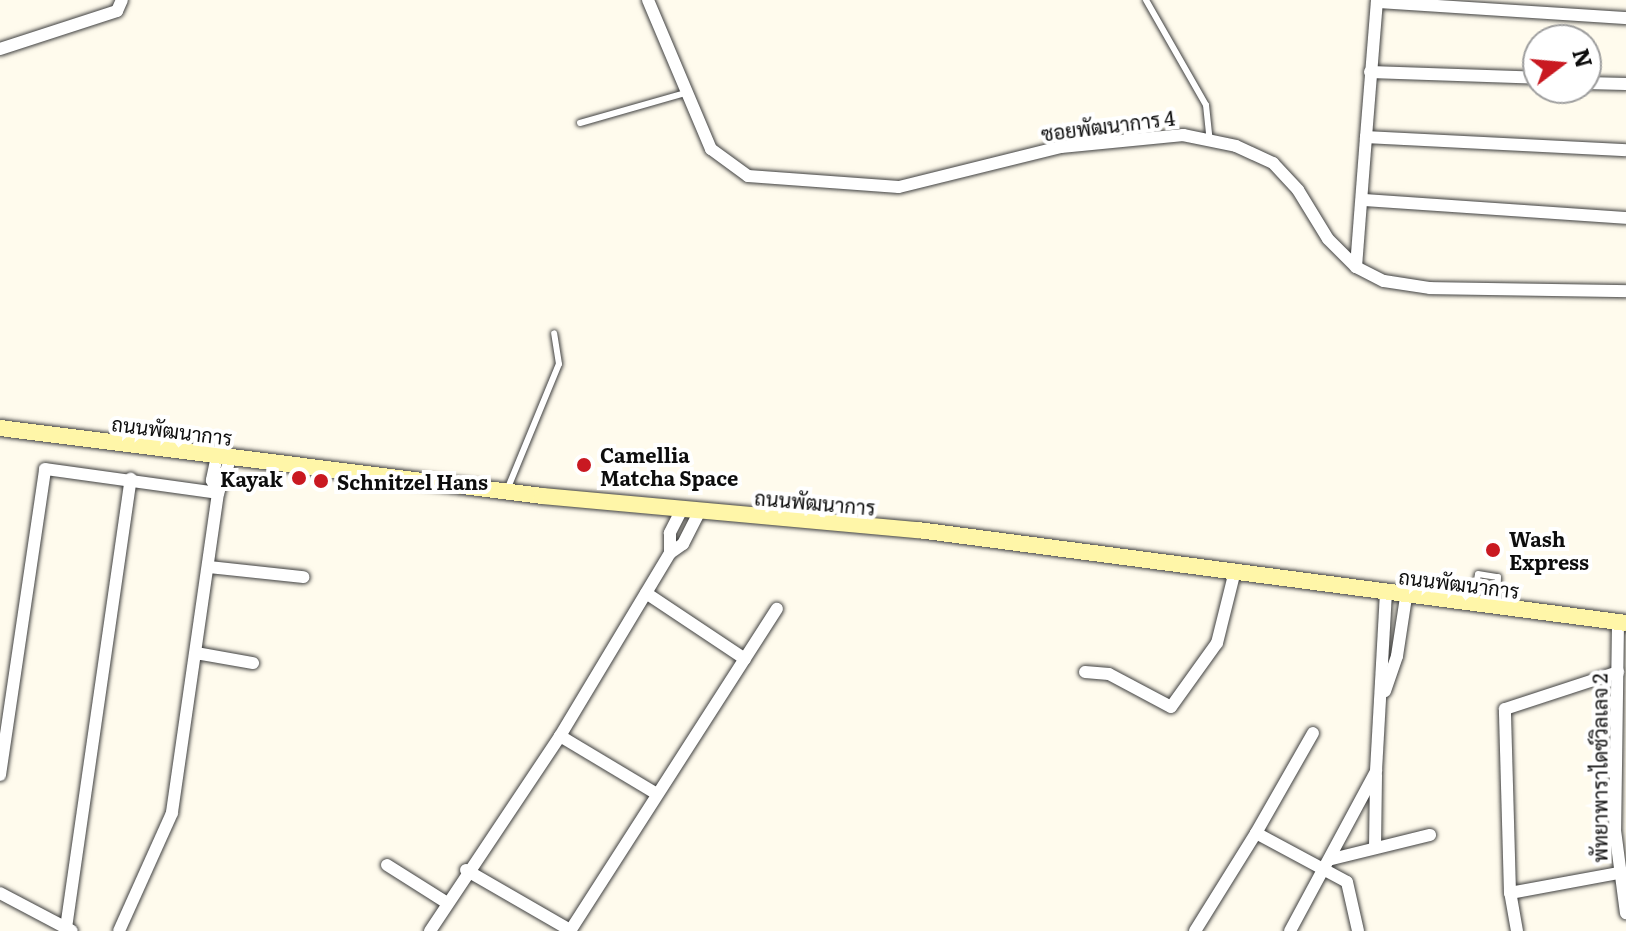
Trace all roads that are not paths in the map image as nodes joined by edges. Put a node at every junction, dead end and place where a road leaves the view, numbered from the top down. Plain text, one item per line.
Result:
1 (122, 0) edge
2 (648, 0) edge
3 (1146, 0) edge
4 (1377, 1) edge
5 (1626, 18) edge
6 (0, 49) edge
7 (1370, 72) junction
8 (1522, 77) edge
9 (1602, 83) edge
10 (1626, 84) edge
11 (685, 93) junction
12 (580, 123) dead end
13 (1366, 137) junction
14 (1210, 141) junction
15 (1626, 150) edge
16 (1363, 200) junction
17 (1626, 218) edge
18 (1356, 267) junction
19 (1626, 291) edge
20 (554, 333) dead end
21 (0, 428) edge
22 (224, 457) junction
23 (131, 479) junction
24 (507, 490) junction
25 (218, 493) junction
26 (682, 509) junction
27 (700, 511) junction
28 (670, 553) junction
29 (209, 567) junction
30 (1235, 571) junction
31 (303, 577) dead end
32 (646, 593) junction
33 (1386, 594) junction
34 (1406, 597) junction
35 (1472, 605) junction
36 (1497, 608) junction
37 (777, 609) dead end
38 (1622, 623) edge
39 (196, 653) junction
40 (745, 659) junction
41 (253, 663) dead end
42 (1085, 672) dead end
43 (1618, 672) junction
44 (1383, 698) junction
45 (1622, 731) edge
46 (1313, 733) dead end
47 (560, 736) junction
48 (1376, 771) junction
49 (0, 775) edge
50 (657, 794) junction
51 (1620, 827) edge
52 (1256, 833) junction
53 (1430, 835) dead end
54 (1375, 848) junction
55 (1329, 864) junction
56 (387, 865) dead end
57 (466, 870) junction
58 (1619, 873) junction
59 (0, 893) edge
60 (1510, 893) junction
61 (447, 903) junction
62 (1626, 913) edge
63 (69, 930) edge
64 (570, 930) edge
65 (119, 931) edge
66 (430, 931) edge
67 (1195, 931) edge
68 (1290, 931) edge
69 (1358, 931) edge
70 (1517, 931) edge

1 - 6 street
2 - 11 street, ซอยพัฒนาการ 4
3 - 14 lane
4 - 5 street
4 - 7 street
7 - 8 street
7 - 13 street
9 - 10 street
11 - 12 lane
11 - 14 street, ซอยพัฒนาการ 4
13 - 15 street
13 - 16 street
14 - 18 street, ซอยพัฒนาการ 4
16 - 17 street
16 - 18 street
18 - 19 street, ซอยพัฒนาการ 4
20 - 24 lane
21 - 22 street, ถนนพัฒนาการ
22 - 24 street, ถนนพัฒนาการ
22 - 25 street
23 - 25 street
23 - 49 street
23 - 63 street
24 - 26 street, ถนนพัฒนาการ
25 - 29 street
26 - 27 street, ถนนพัฒนาการ
26 - 28 street
27 - 28 street
27 - 30 street, ถนนพัฒนาการ
28 - 32 street
29 - 31 street
29 - 39 street
30 - 33 street, ถนนพัฒนาการ
30 - 42 street
32 - 40 street
32 - 47 street
33 - 34 street, ถนนพัฒนาการ
33 - 44 street
34 - 35 street, ถนนพัฒนาการ
34 - 44 street
35 - 36 street, ถนนพัฒนาการ
35 - 36 lane
36 - 38 street, ถนนพัฒนาการ
37 - 40 street
38 - 43 street, พัทยาพาราไดซ์วิลเลจ 2
39 - 41 street
39 - 65 street
40 - 50 street
43 - 45 street, พัทยาพาราไดซ์วิลเลจ 2
43 - 60 street
44 - 48 street
45 - 51 street, พัทยาพาราไดซ์วิลเลจ 2
46 - 52 street
47 - 50 street
47 - 57 street
48 - 54 street
48 - 55 street
50 - 64 street
51 - 58 street, พัทยาพาราไดซ์วิลเลจ 2
52 - 55 street
52 - 67 street
53 - 54 street
54 - 55 street
55 - 68 street
55 - 69 street
56 - 61 street
57 - 61 street
57 - 64 street
58 - 60 street
58 - 62 street, พัทยาพาราไดซ์วิลเลจ 2
59 - 63 street
60 - 70 street
61 - 66 street

